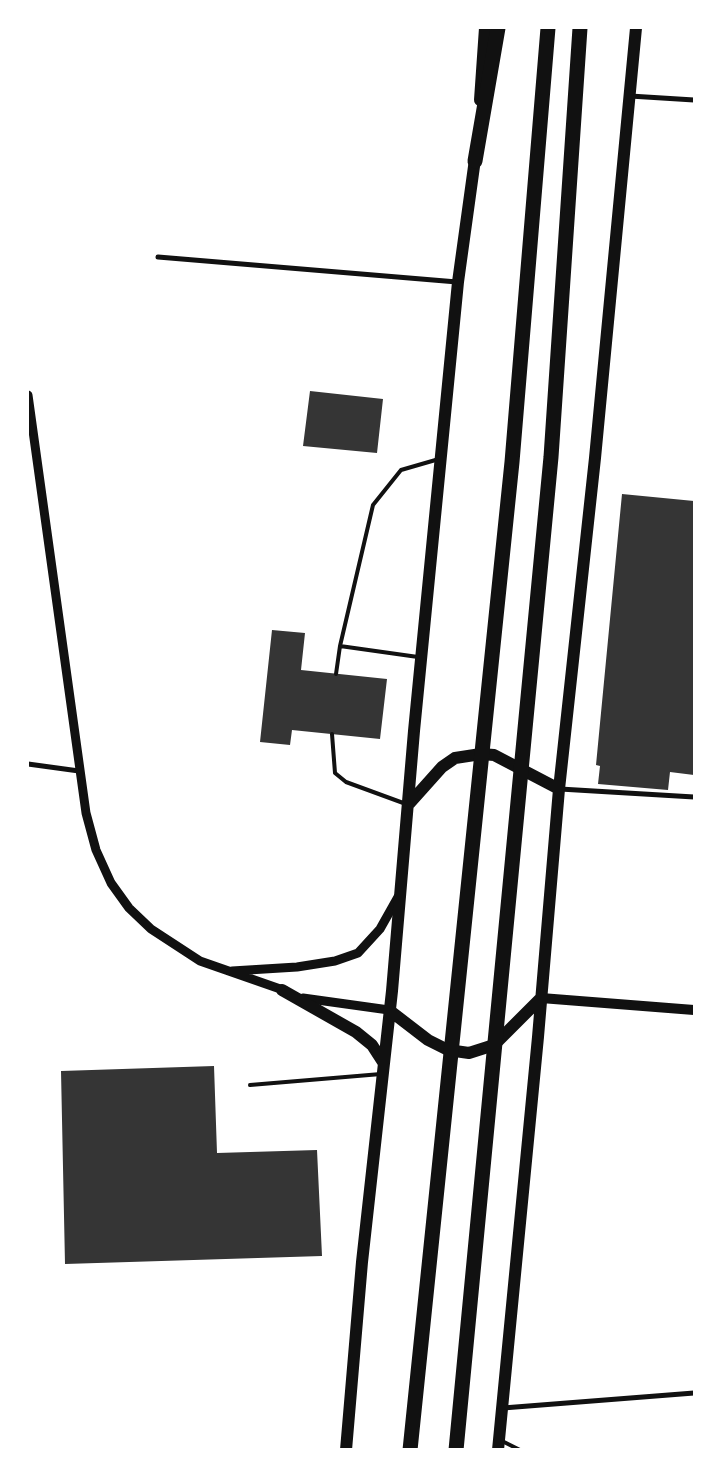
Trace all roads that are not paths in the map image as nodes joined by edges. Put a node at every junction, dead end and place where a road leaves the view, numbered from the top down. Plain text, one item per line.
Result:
1 (485, 28) edge
2 (498, 28) edge
3 (548, 28) edge
4 (580, 28) edge
5 (636, 28) edge
6 (629, 96) junction
7 (694, 100) edge
8 (475, 161) junction
9 (158, 257) dead end
10 (458, 282) junction
11 (28, 395) edge
12 (441, 459) junction
13 (340, 646) junction
14 (423, 657) junction
15 (336, 674) dead end
16 (332, 734) dead end
17 (28, 764) edge
18 (79, 770) junction
19 (560, 789) junction
20 (694, 797) edge
21 (408, 805) junction
22 (401, 893) junction
23 (227, 972) junction
24 (282, 990) junction
25 (541, 998) junction
26 (389, 1010) junction
27 (694, 1010) edge
28 (382, 1068) junction
29 (250, 1085) dead end
30 (694, 1393) edge
31 (501, 1408) junction
32 (498, 1444) edge
33 (346, 1450) edge
34 (410, 1450) edge
35 (456, 1450) edge
36 (520, 1450) edge

1 - 8 main road
2 - 8 highway
3 - 34 highway
4 - 35 highway
5 - 6 main road
6 - 7 street
6 - 19 main road
8 - 10 main road
9 - 10 street
10 - 12 main road
11 - 18 street
12 - 13 lane
12 - 14 main road
13 - 14 lane
13 - 15 lane
14 - 21 main road
16 - 21 lane
17 - 18 street
18 - 23 street
19 - 20 street
19 - 21 main road
19 - 25 main road
21 - 22 main road
22 - 23 street
22 - 26 main road
23 - 24 street
24 - 26 street
24 - 28 main road
25 - 26 main road
25 - 27 main road
25 - 31 main road
26 - 28 main road
28 - 29 lane
28 - 33 main road
30 - 31 street
31 - 32 main road
32 - 36 lane

